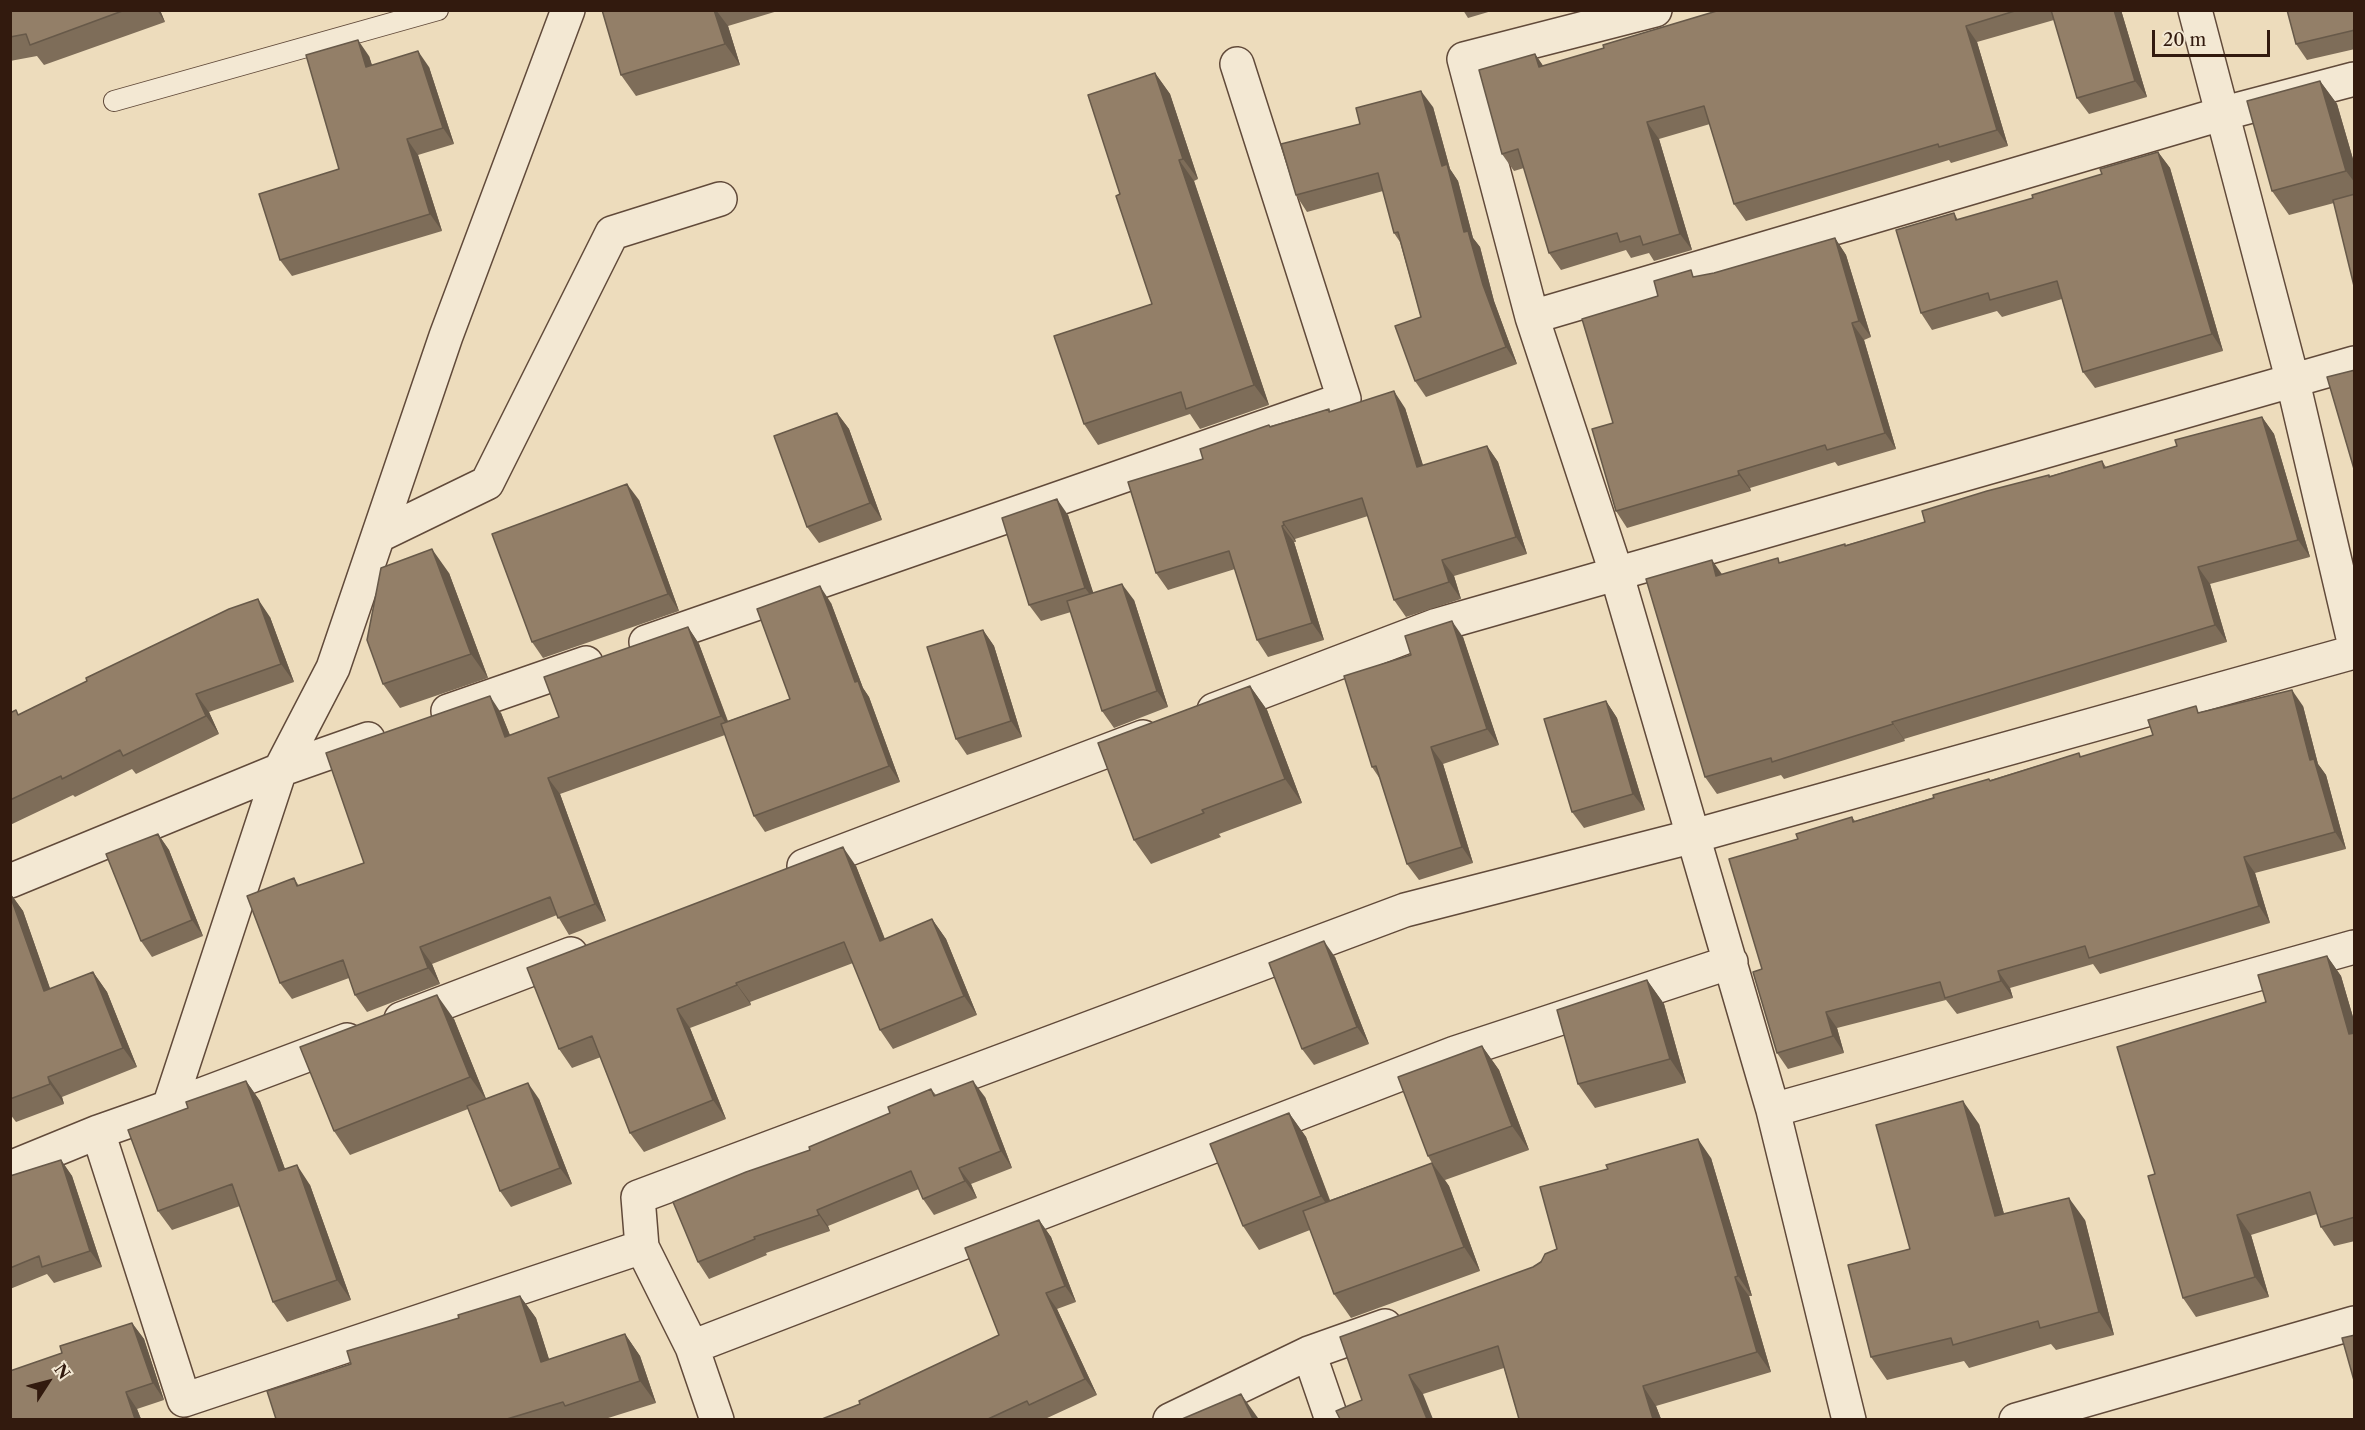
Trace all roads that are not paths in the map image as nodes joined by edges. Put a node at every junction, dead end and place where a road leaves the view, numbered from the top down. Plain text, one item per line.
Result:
1 (438, 10) edge
2 (568, 10) edge
3 (1655, 10) edge
4 (2195, 10) edge
5 (1238, 64) dead end
6 (2355, 80) edge
7 (114, 101) dead end
8 (2222, 114) junction
9 (720, 199) dead end
10 (1532, 318) junction
11 (2355, 363) edge
12 (2293, 382) junction
13 (380, 535) junction
14 (1616, 573) junction
15 (2355, 642) edge
16 (2355, 652) edge
17 (280, 770) junction
18 (1694, 836) junction
19 (781, 875) edge
20 (10, 881) edge
21 (603, 942) edge
22 (2355, 946) edge
23 (1731, 962) junction
24 (169, 1107) junction
25 (1773, 1110) junction
26 (98, 1132) junction
27 (10, 1168) edge
28 (642, 1247) junction
29 (1408, 1317) edge
30 (2355, 1323) edge
31 (692, 1347) junction
32 (1309, 1353) junction
33 (186, 1410) edge
34 (717, 1419) edge
35 (1170, 1419) edge
36 (1332, 1419) edge
37 (1850, 1419) edge
38 (2016, 1419) edge

1 - 7 lane
2 - 13 street
3 - 10 street
4 - 8 street
5 - 17 street
6 - 8 street
8 - 10 street
8 - 12 street
9 - 13 street
10 - 14 street
11 - 12 street
12 - 14 street
12 - 15 street
13 - 17 street
14 - 18 street
14 - 19 street
16 - 18 street
17 - 20 street
17 - 24 street
18 - 23 street
18 - 28 street
21 - 24 street
22 - 25 street
23 - 25 street
23 - 31 street
24 - 26 street
25 - 37 street
26 - 27 street
26 - 33 street
28 - 31 street
28 - 33 street
29 - 32 street
30 - 38 street
31 - 34 street
32 - 35 street
32 - 36 street

